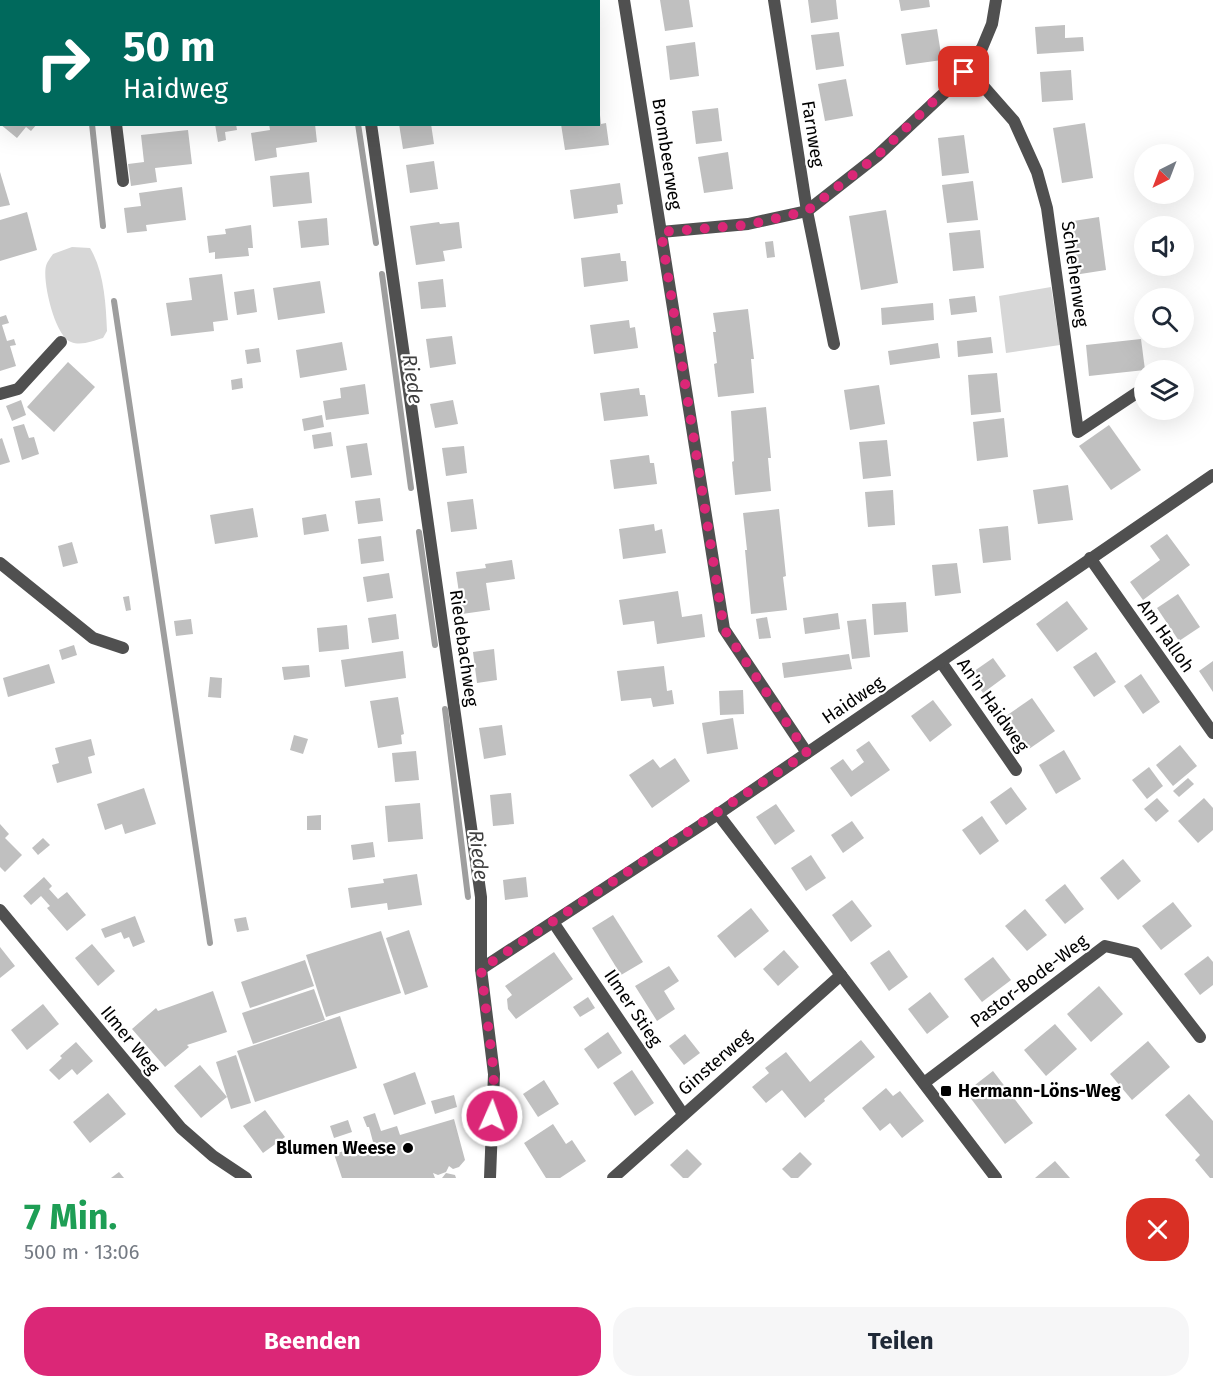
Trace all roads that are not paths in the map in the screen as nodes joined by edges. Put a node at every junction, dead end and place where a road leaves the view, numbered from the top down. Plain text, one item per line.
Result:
1 (624, 0) edge
2 (774, 0) edge
3 (996, 0) edge
4 (964, 72) junction
5 (116, 126) edge
6 (371, 126) edge
7 (123, 181) dead end
8 (807, 211) junction
9 (661, 232) junction
10 (62, 342) dead end
11 (834, 344) dead end
12 (0, 394) edge
13 (1134, 395) edge
14 (1213, 475) edge
15 (1090, 558) junction
16 (0, 563) edge
17 (123, 648) dead end
18 (941, 662) junction
19 (1213, 733) edge
20 (807, 753) junction
21 (1016, 770) dead end
22 (718, 814) junction
23 (0, 910) edge
24 (554, 922) junction
25 (481, 969) junction
26 (841, 975) junction
27 (1200, 1037) dead end
28 (924, 1083) junction
29 (683, 1114) junction
30 (246, 1178) edge
31 (490, 1178) edge
32 (613, 1178) edge
33 (996, 1178) edge

1 - 9 street, Brombeerweg
2 - 8 street, Farnweg
3 - 4 street
4 - 8 street
4 - 13 street, Schlehenweg
5 - 7 street
6 - 25 street, Riedebachweg
8 - 9 street
8 - 11 street, Farnweg
9 - 20 street, Brombeerweg
10 - 12 street
14 - 15 street, Haidweg
15 - 18 street, Haidweg
15 - 19 street, Am Halloh
16 - 17 street
18 - 20 street, Haidweg
18 - 21 street, An'n Haidweg
20 - 22 street, Haidweg
22 - 24 street, Haidweg
22 - 26 street
23 - 30 street, Ilmer Weg
24 - 25 street, Haidweg
24 - 29 street, Ilmer Stieg
25 - 31 street, Riedebachweg
26 - 28 street
26 - 29 street, Ginsterweg
27 - 28 street, Pastor-Bode-Weg
28 - 33 street
29 - 32 street, Ginsterweg

